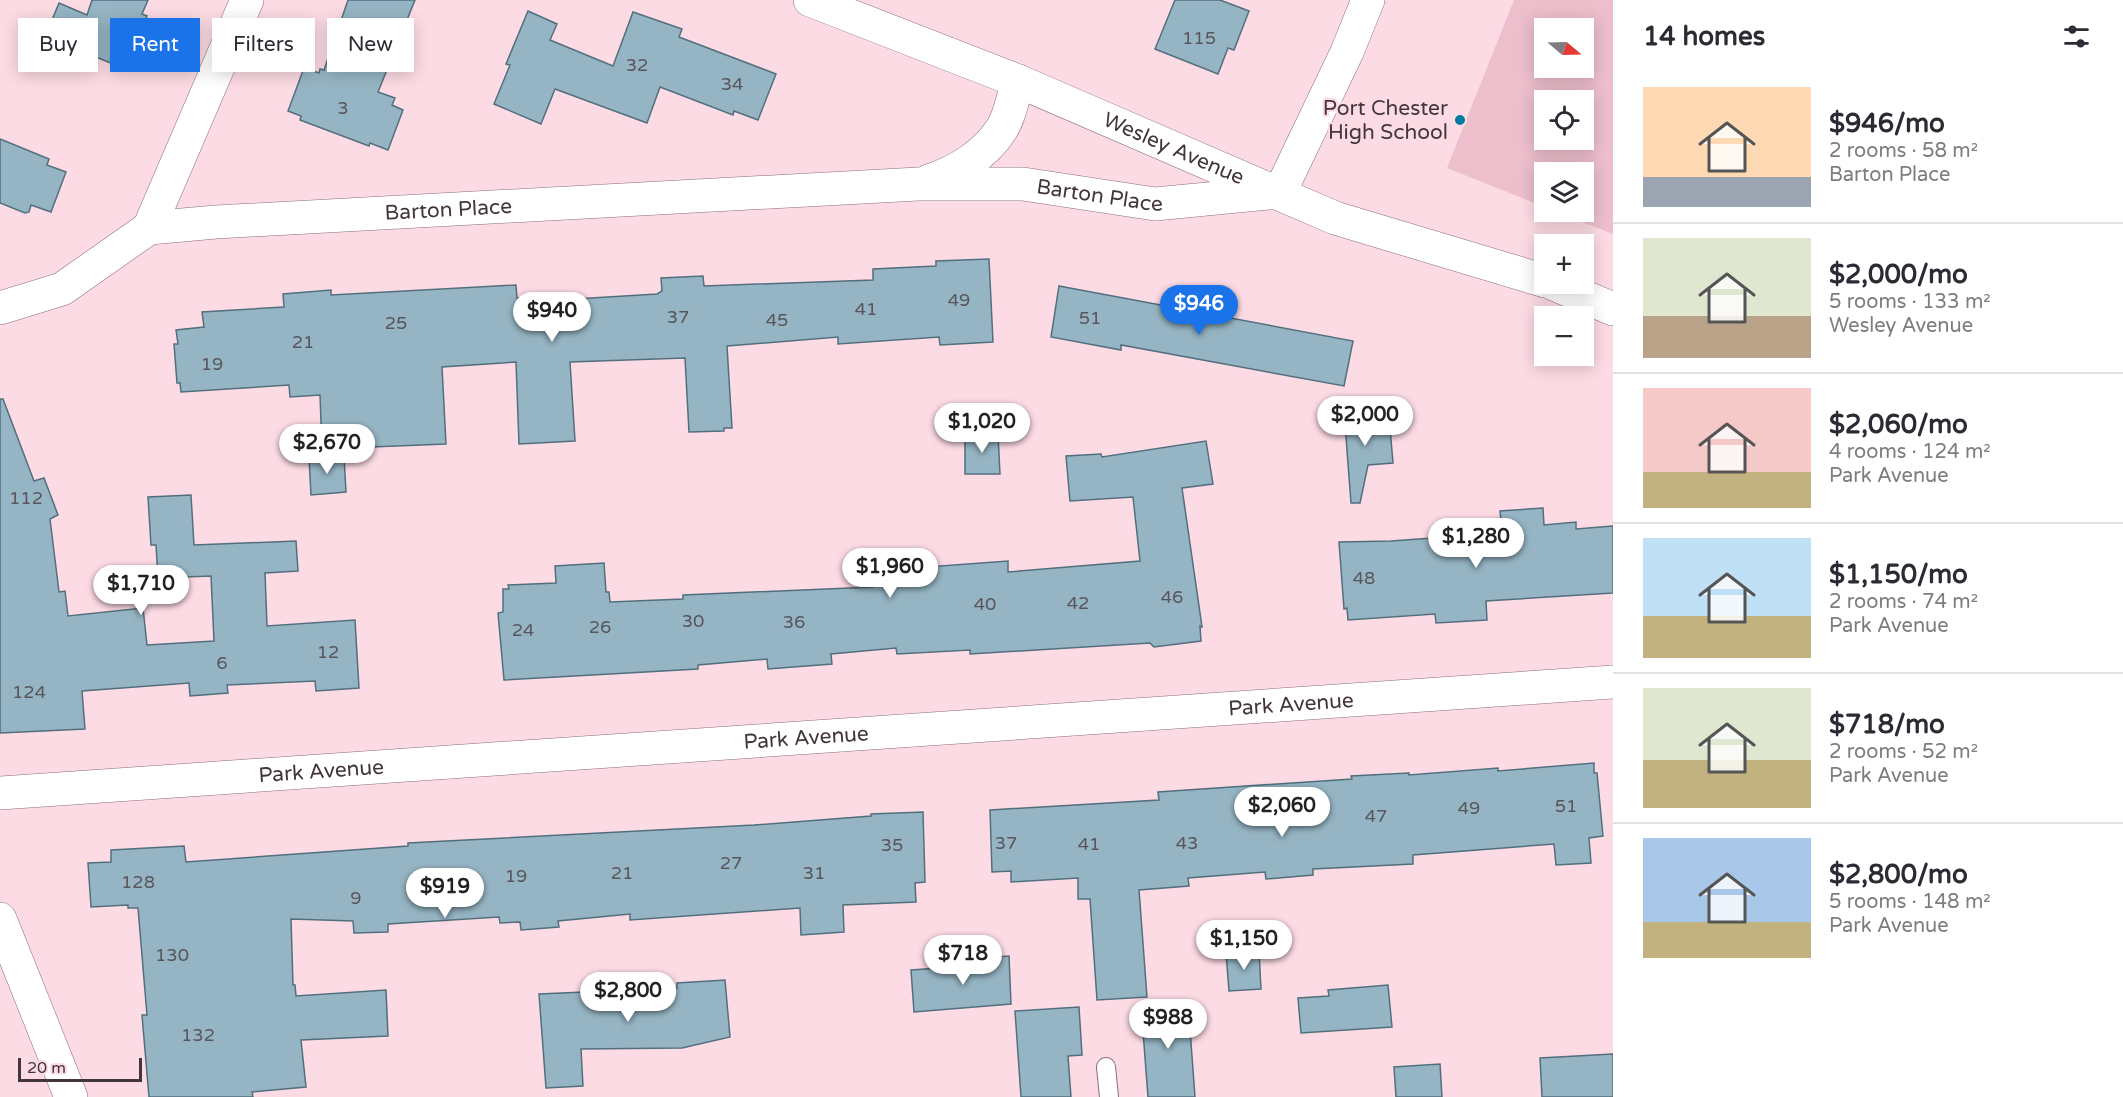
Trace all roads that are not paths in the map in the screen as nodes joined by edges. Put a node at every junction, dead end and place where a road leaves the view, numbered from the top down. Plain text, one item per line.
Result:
1 (247, 0) edge
2 (810, 0) edge
3 (1368, 0) edge
4 (1018, 81) junction
5 (918, 184) junction
6 (1280, 192) junction
7 (149, 228) junction
8 (1534, 278) edge
9 (1578, 294) edge
10 (0, 308) edge
11 (1613, 309) edge
12 (1613, 682) edge
13 (0, 793) edge
14 (0, 919) edge
15 (1106, 1067) dead end
16 (71, 1097) edge
17 (1109, 1097) edge

1 - 7 street
2 - 4 street, Wesley Avenue
3 - 6 street
4 - 5 street, Barton Place
4 - 6 street, Wesley Avenue
5 - 6 street, Barton Place
5 - 7 street, Barton Place
6 - 8 street, Wesley Avenue
7 - 10 street, Barton Place
9 - 11 street
12 - 13 street, Park Avenue
14 - 16 street
15 - 17 lane

